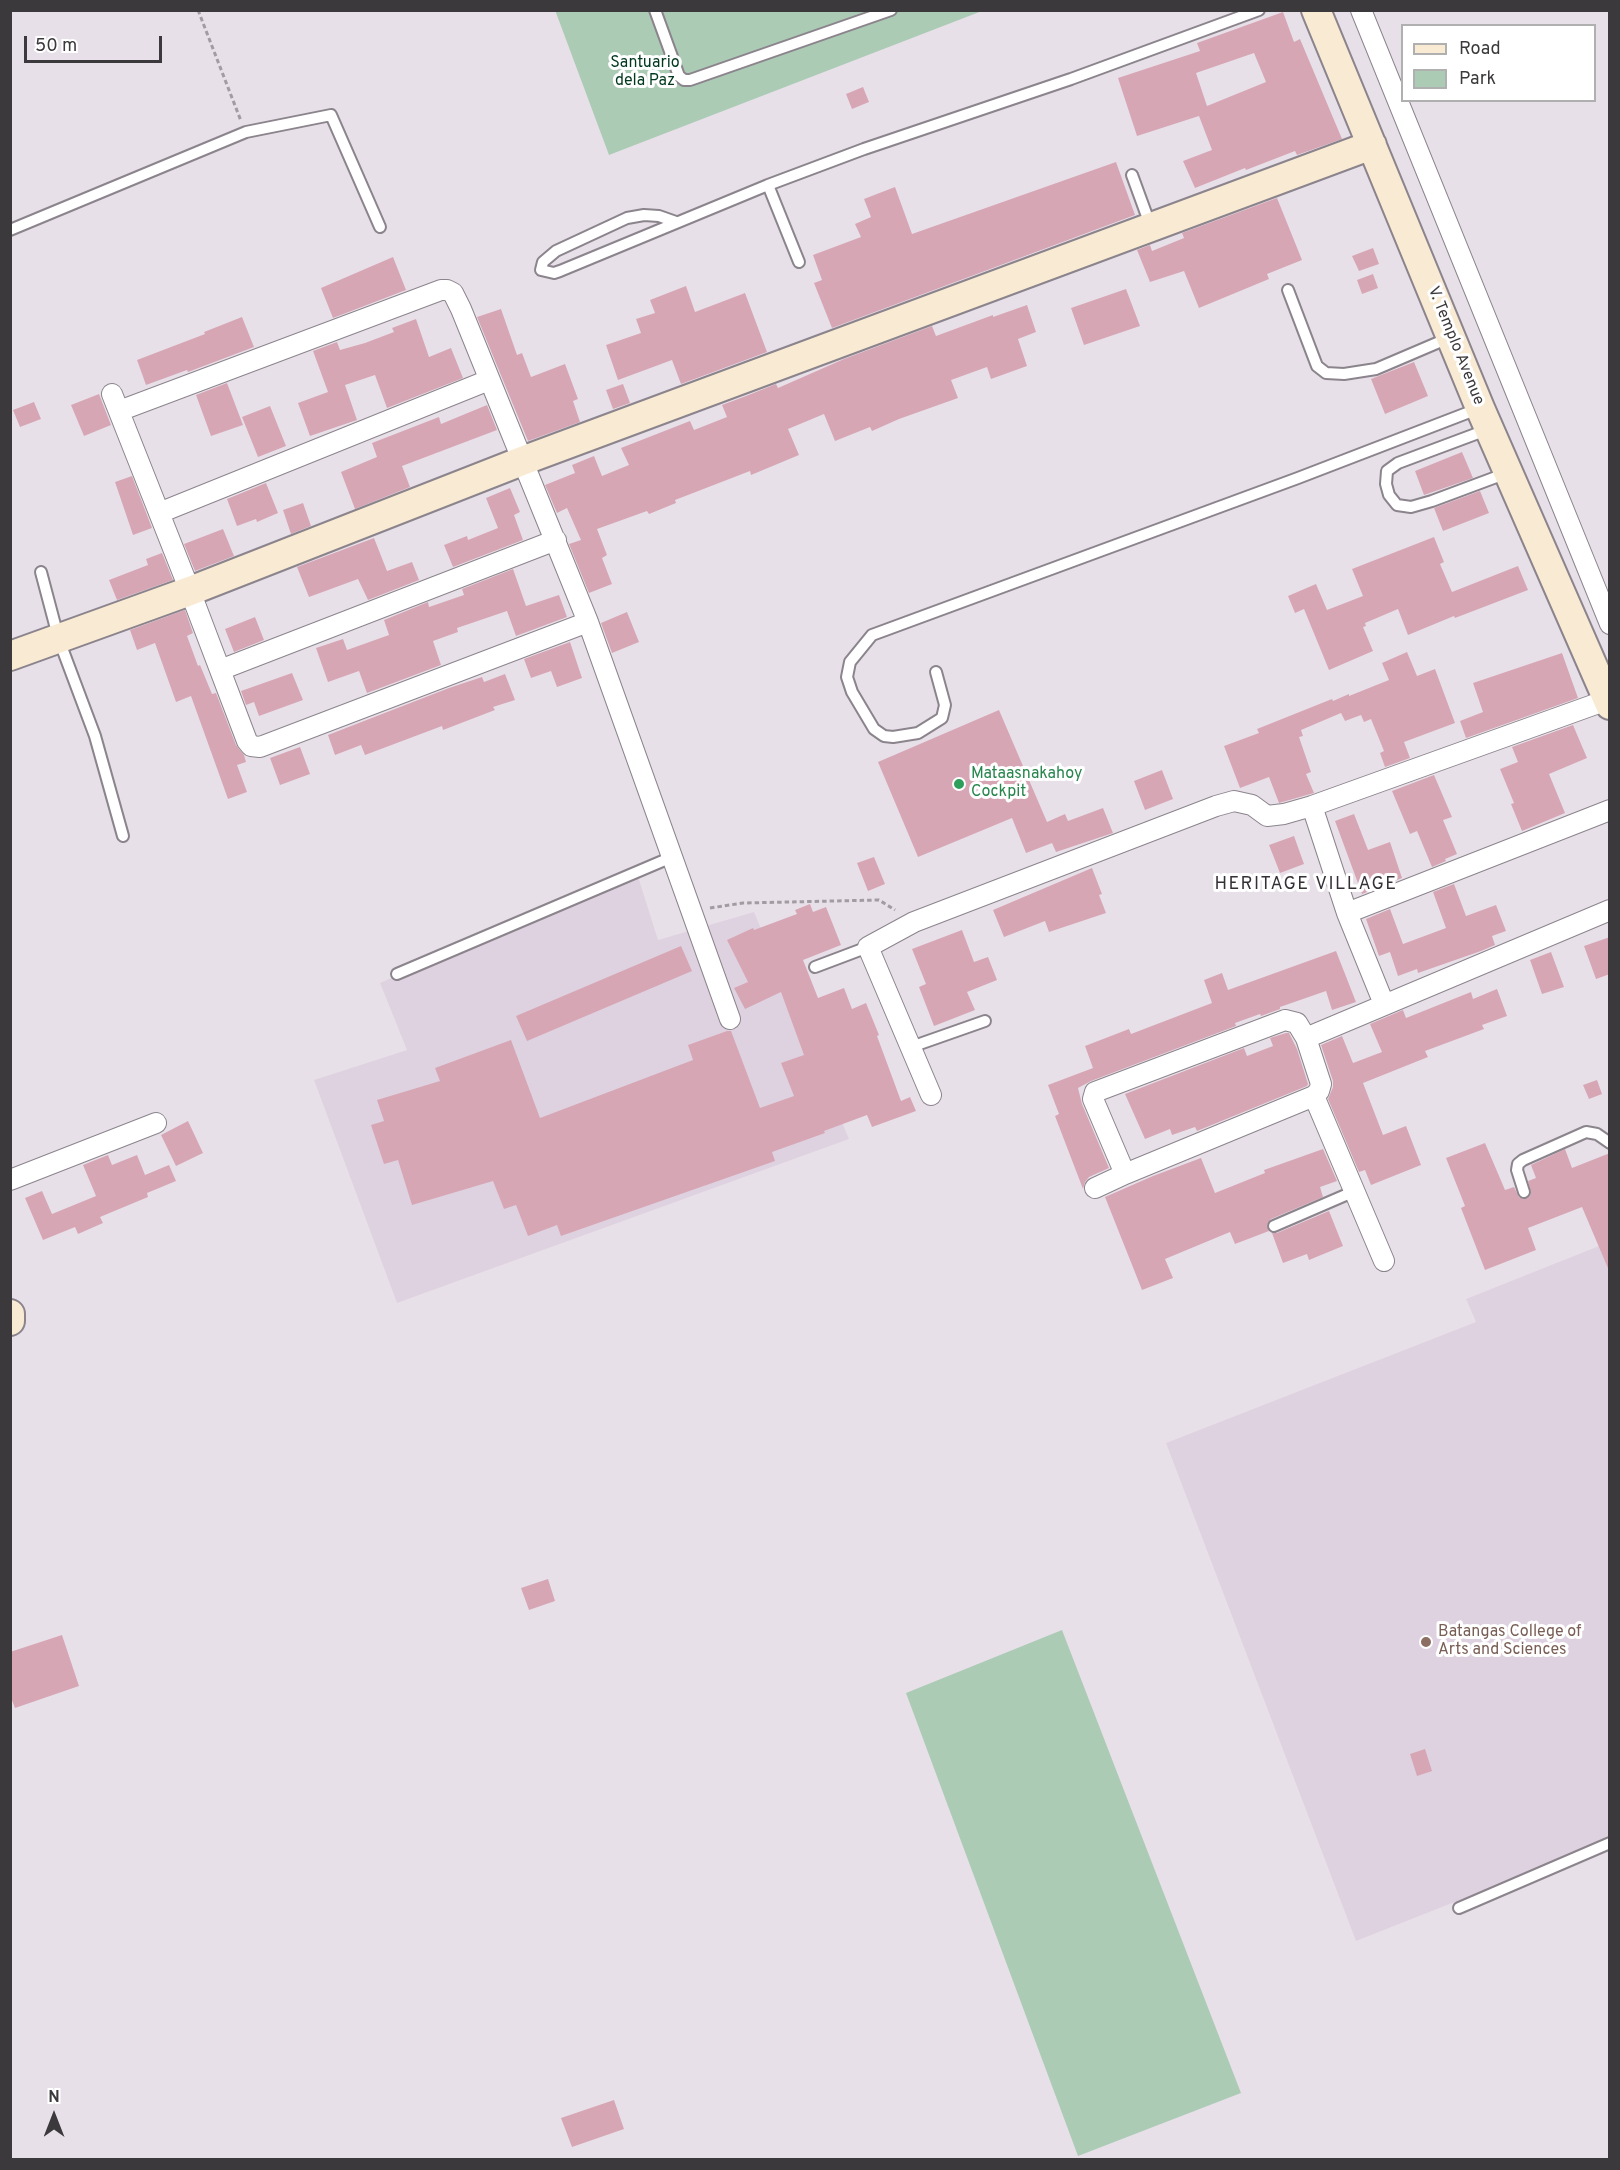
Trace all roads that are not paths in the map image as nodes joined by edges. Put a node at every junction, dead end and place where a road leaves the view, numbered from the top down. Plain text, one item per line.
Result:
1 (655, 10) edge
2 (891, 10) edge
3 (1259, 10) edge
4 (1316, 10) edge
5 (1361, 10) edge
6 (1372, 145) junction
7 (1132, 175) dead end
8 (768, 185) junction
9 (676, 222) junction
10 (380, 226) dead end
11 (1151, 227) junction
12 (10, 230) edge
13 (582, 239) junction
14 (591, 258) junction
15 (798, 262) dead end
16 (1288, 290) dead end
17 (1451, 337) junction
18 (489, 380) junction
19 (1485, 418) junction
20 (522, 461) junction
21 (1509, 472) junction
22 (159, 513) junction
23 (556, 540) junction
24 (41, 572) dead end
25 (190, 591) junction
26 (588, 621) junction
27 (1610, 624) edge
28 (60, 640) junction
29 (10, 656) edge
30 (220, 670) junction
31 (936, 672) dead end
32 (1605, 695) edge
33 (1312, 807) junction
34 (1610, 810) edge
35 (123, 836) dead end
36 (672, 857) junction
37 (1610, 910) edge
38 (1347, 913) junction
39 (868, 947) junction
40 (815, 967) dead end
41 (398, 974) dead end
42 (1384, 1004) junction
43 (730, 1019) dead end
44 (985, 1021) dead end
45 (1306, 1038) junction
46 (911, 1047) junction
47 (931, 1095) dead end
48 (1314, 1096) junction
49 (156, 1123) dead end
50 (1610, 1143) edge
51 (1125, 1174) junction
52 (10, 1180) edge
53 (1095, 1188) dead end
54 (1355, 1191) junction
55 (1524, 1192) dead end
56 (1274, 1226) dead end
57 (1384, 1261) dead end
58 (10, 1314) edge
59 (10, 1321) edge
60 (1610, 1843) edge
61 (1459, 1908) dead end

1 - 2 lane
3 - 8 lane
4 - 6 street, V. Templo Avenue
5 - 27 street
6 - 11 street
6 - 17 street, V. Templo Avenue
7 - 11 lane
8 - 9 lane
8 - 15 lane
9 - 13 lane
9 - 14 lane
10 - 12 lane
11 - 20 street
13 - 14 lane
13 - 14 lane
16 - 17 lane
17 - 19 street, V. Templo Avenue
18 - 20 street
18 - 22 street
18 - 22 street
19 - 21 street, V. Templo Avenue
19 - 21 lane
19 - 31 lane
20 - 23 street
20 - 25 street
21 - 32 street, V. Templo Avenue
22 - 25 street
23 - 26 street
23 - 30 street
24 - 28 lane
25 - 28 street
25 - 30 street
26 - 30 street
26 - 36 street
28 - 29 street
28 - 35 lane
32 - 33 street
33 - 38 street
33 - 39 street
34 - 38 street
36 - 41 lane
36 - 43 street
37 - 42 street
38 - 42 street
39 - 40 lane
39 - 46 street
42 - 45 street
44 - 46 lane
45 - 48 street
45 - 51 street
46 - 47 street
48 - 51 street
48 - 54 street
49 - 52 street
50 - 55 lane
51 - 53 street
54 - 56 lane
54 - 57 street
58 - 59 street
60 - 61 lane

